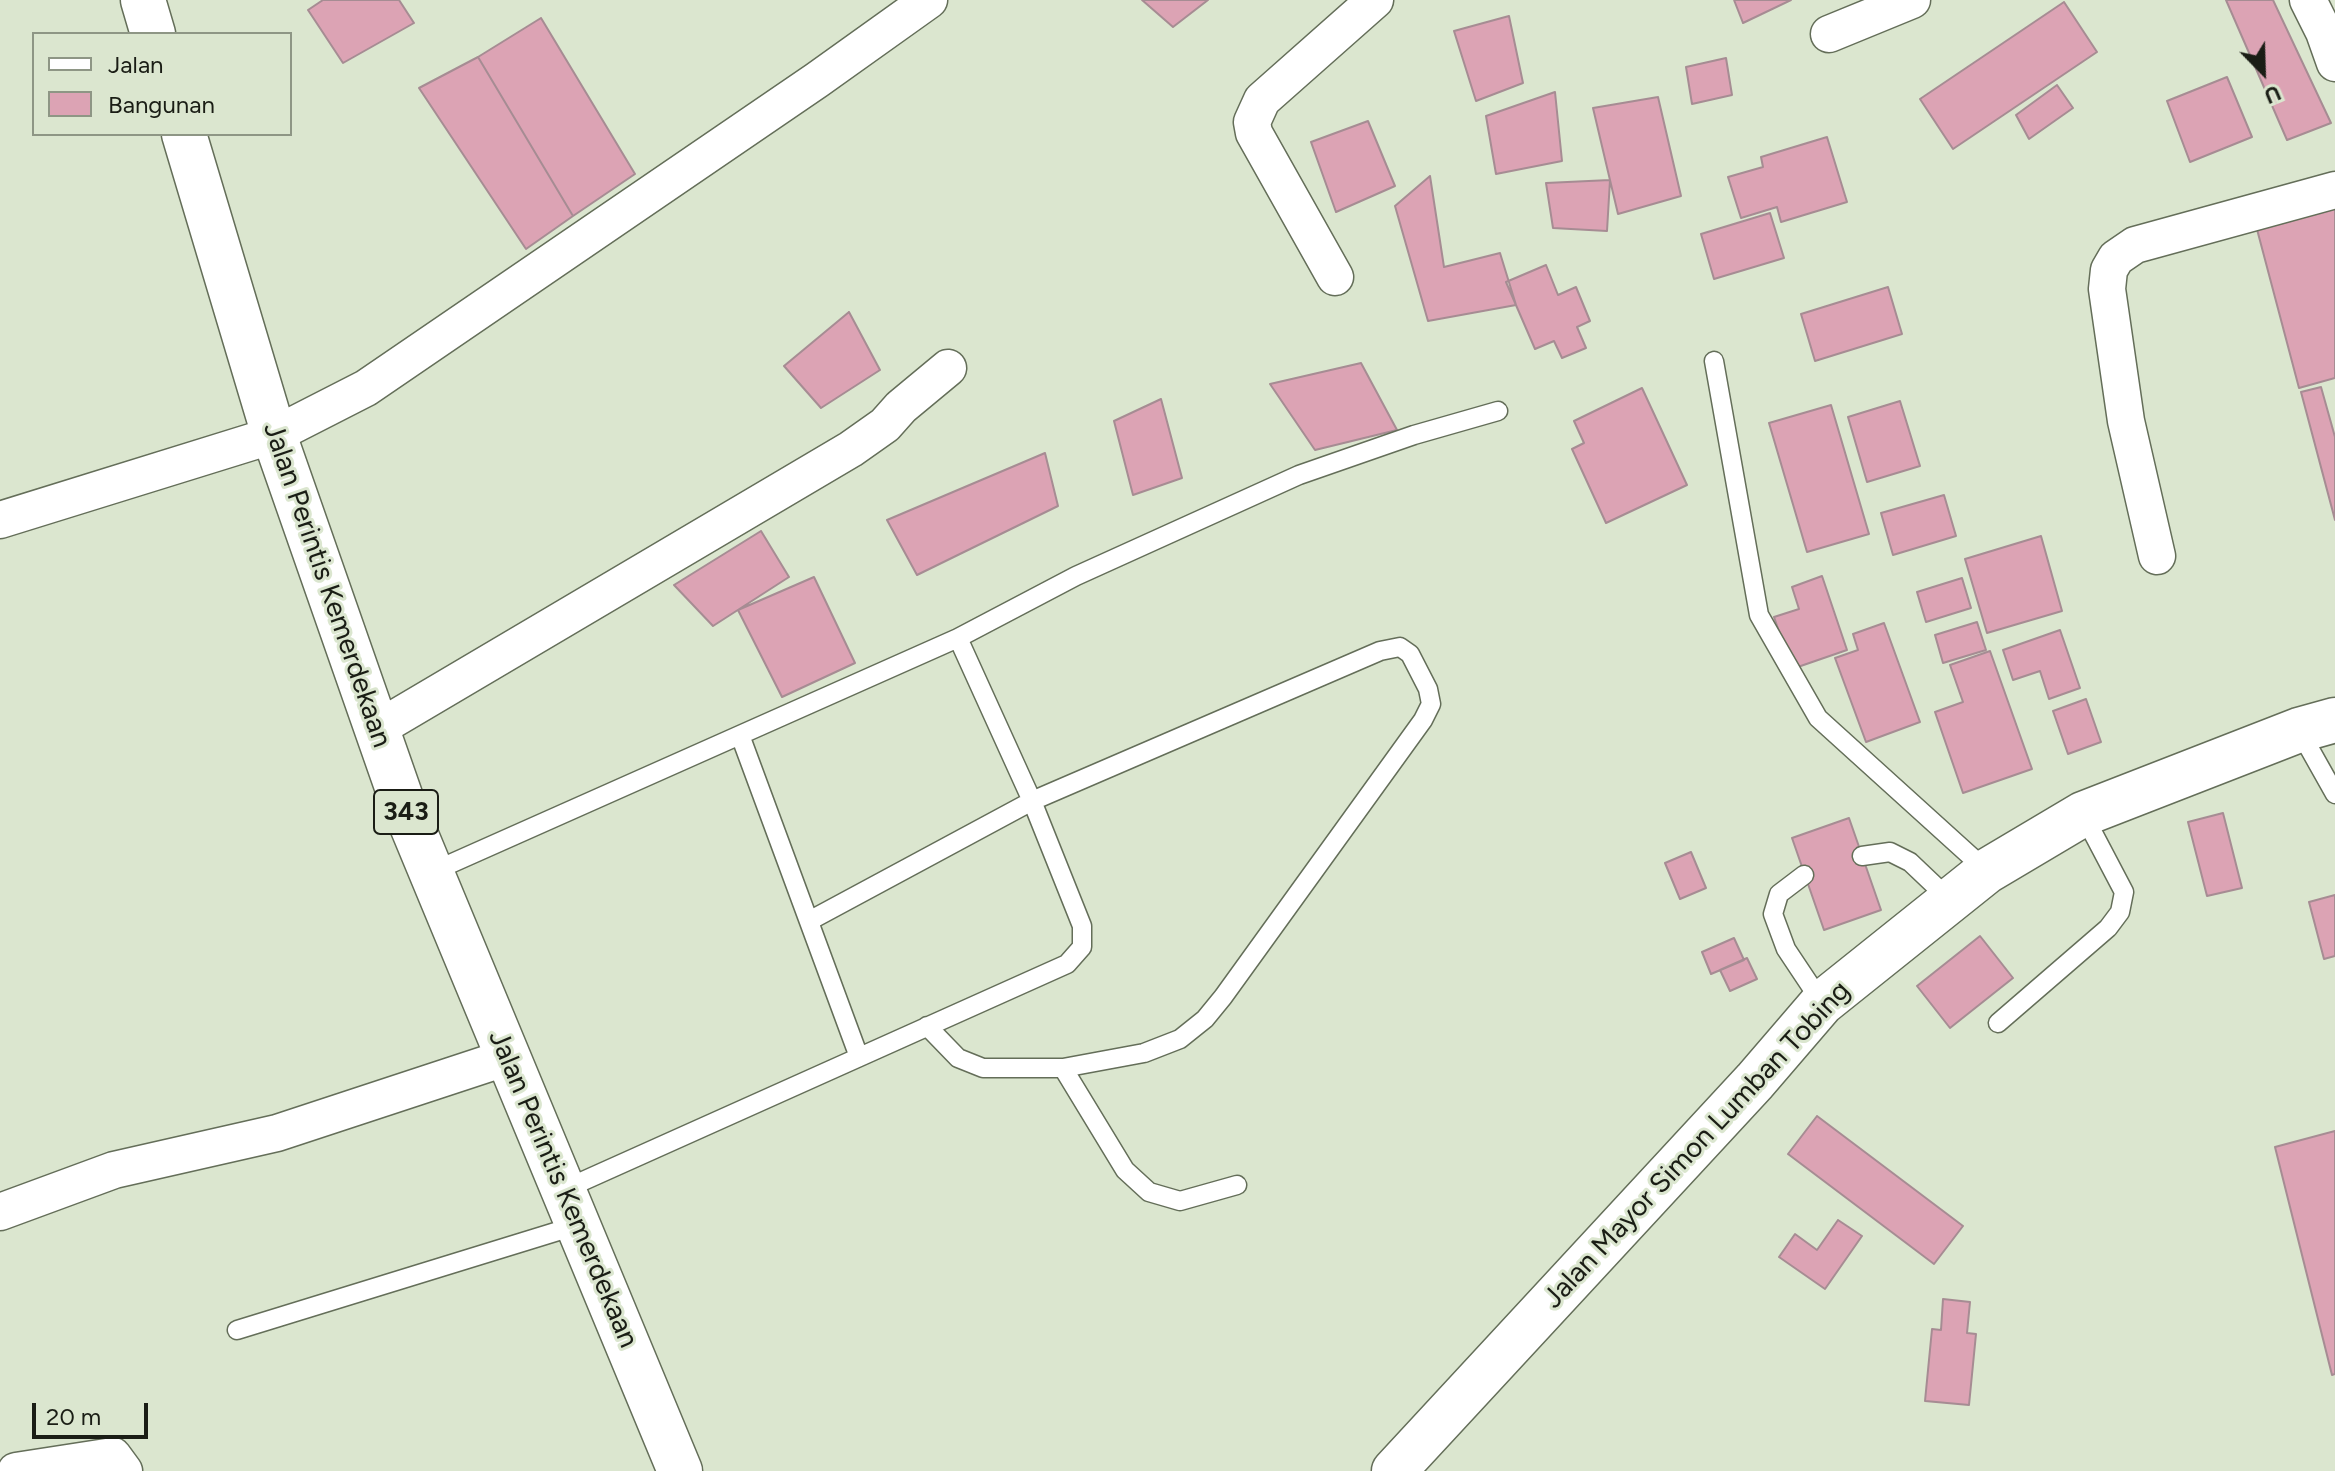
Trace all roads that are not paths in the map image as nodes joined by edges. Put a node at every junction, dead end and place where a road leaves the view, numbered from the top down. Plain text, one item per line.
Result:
1 (143, 0) edge
2 (929, 0) edge
3 (1375, 0) edge
4 (1912, 0) edge
5 (2308, 0) edge
6 (152, 32) edge
7 (1829, 34) dead end
8 (2335, 63) edge
9 (185, 136) edge
10 (2335, 190) edge
11 (1335, 277) dead end
12 (1714, 361) dead end
13 (948, 368) dead end
14 (1498, 411) dead end
15 (274, 435) junction
16 (0, 520) edge
17 (2157, 556) dead end
18 (958, 638) junction
19 (2317, 725) edge
20 (377, 729) junction
21 (740, 735) junction
22 (2335, 794) edge
23 (1032, 801) junction
24 (2083, 814) junction
25 (1862, 856) dead end
26 (1987, 871) junction
27 (432, 872) junction
28 (1804, 875) dead end
29 (1951, 901) junction
30 (809, 921) junction
31 (1822, 1003) junction
32 (1998, 1023) dead end
33 (927, 1026) junction
34 (508, 1057) junction
35 (859, 1057) junction
36 (1063, 1068) junction
37 (1237, 1185) dead end
38 (571, 1208) junction
39 (0, 1212) edge
40 (237, 1330) dead end
41 (16, 1471) edge
42 (124, 1471) edge
43 (680, 1471) edge
44 (1394, 1471) edge

1 - 6 main road
2 - 15 street
3 - 11 street
4 - 7 street
5 - 8 street
9 - 15 main road, Jalan Perintis Kemerdekaan / 343
10 - 17 street
12 - 26 lane
13 - 20 street
14 - 18 lane
15 - 16 street
15 - 20 main road, Jalan Perintis Kemerdekaan / 343
18 - 21 lane
18 - 23 lane
19 - 22 lane
19 - 24 main road, Jalan Mayor Simon Lumban Tobing
20 - 27 main road, Jalan Perintis Kemerdekaan / 343
21 - 27 lane
21 - 30 lane
23 - 30 lane
23 - 33 lane
23 - 36 lane
24 - 26 main road, Jalan Mayor Simon Lumban Tobing
24 - 32 lane
25 - 29 lane
26 - 29 main road, Jalan Mayor Simon Lumban Tobing
27 - 34 main road, Jalan Perintis Kemerdekaan / 343
28 - 31 lane
29 - 31 main road, Jalan Mayor Simon Lumban Tobing
30 - 35 lane
31 - 44 main road, Jalan Mayor Simon Lumban Tobing
33 - 35 lane
33 - 36 lane
34 - 38 main road, Jalan Perintis Kemerdekaan / 343
34 - 39 street
35 - 38 lane
36 - 37 lane
38 - 40 lane
38 - 43 main road, Jalan Perintis Kemerdekaan / 343
41 - 42 street

